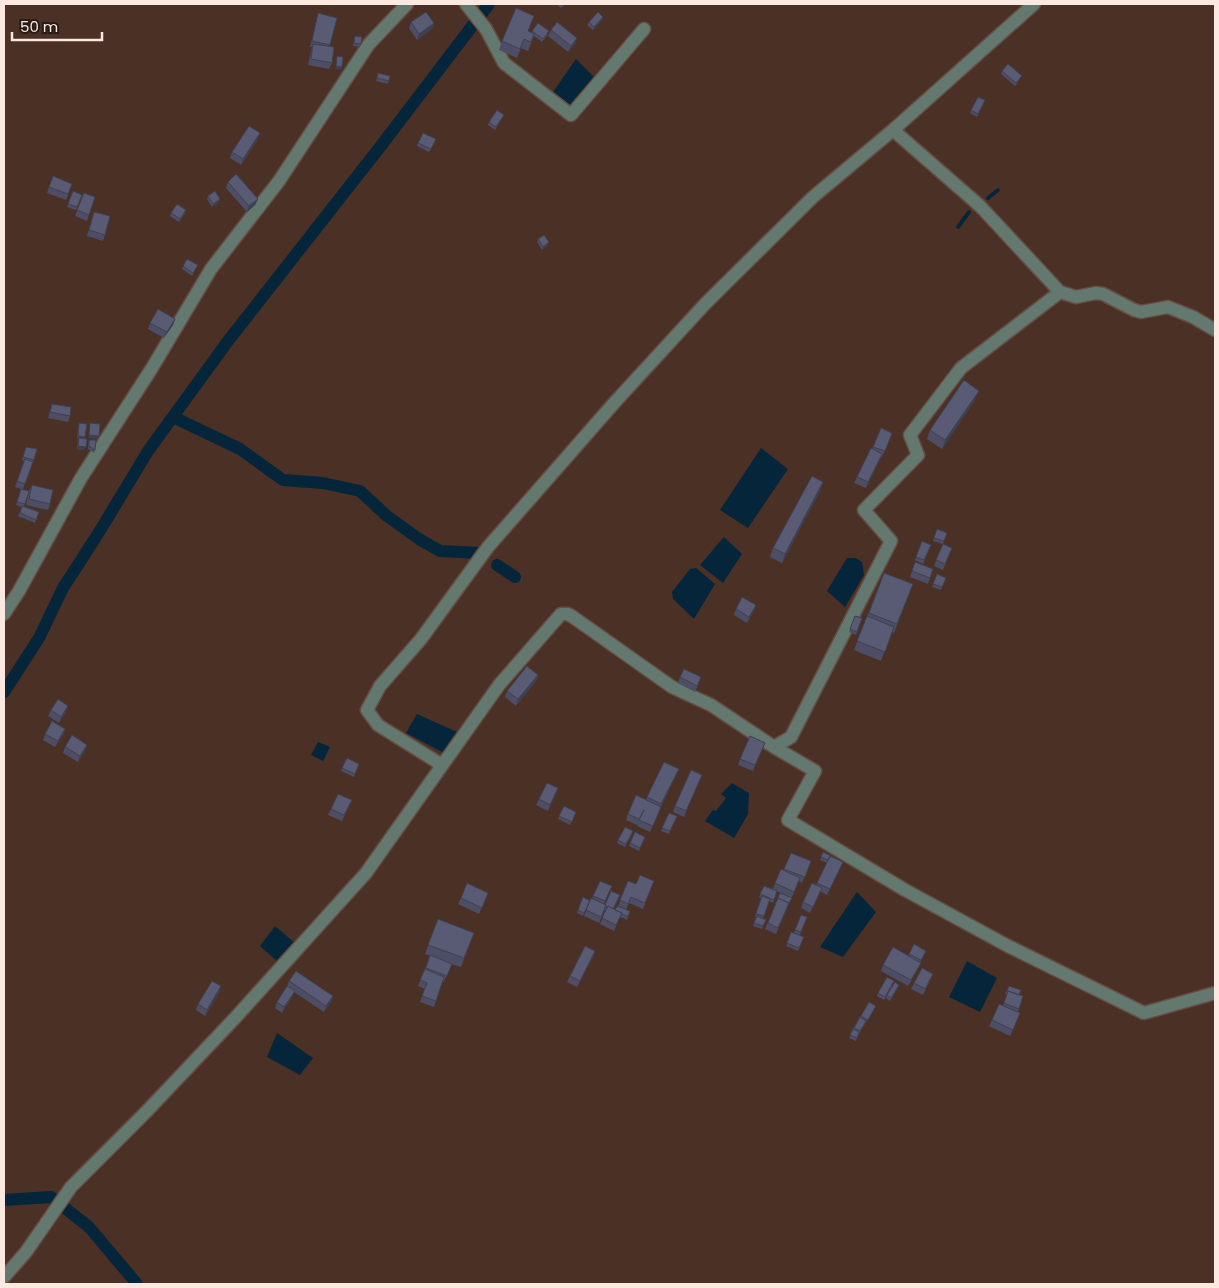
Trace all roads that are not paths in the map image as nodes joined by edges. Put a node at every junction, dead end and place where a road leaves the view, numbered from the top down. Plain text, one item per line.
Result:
1 (407, 4) edge
2 (466, 4) edge
3 (1034, 4) edge
4 (644, 29) dead end
5 (892, 130) junction
6 (1060, 292) junction
7 (1215, 330) edge
8 (4, 614) edge
9 (774, 747) junction
10 (442, 765) junction
11 (1215, 993) edge
12 (4, 1277) edge

1 - 8 street
2 - 4 street
3 - 5 street
5 - 6 street
5 - 10 street
6 - 7 street
6 - 9 street
9 - 10 street
9 - 11 street
10 - 12 street

